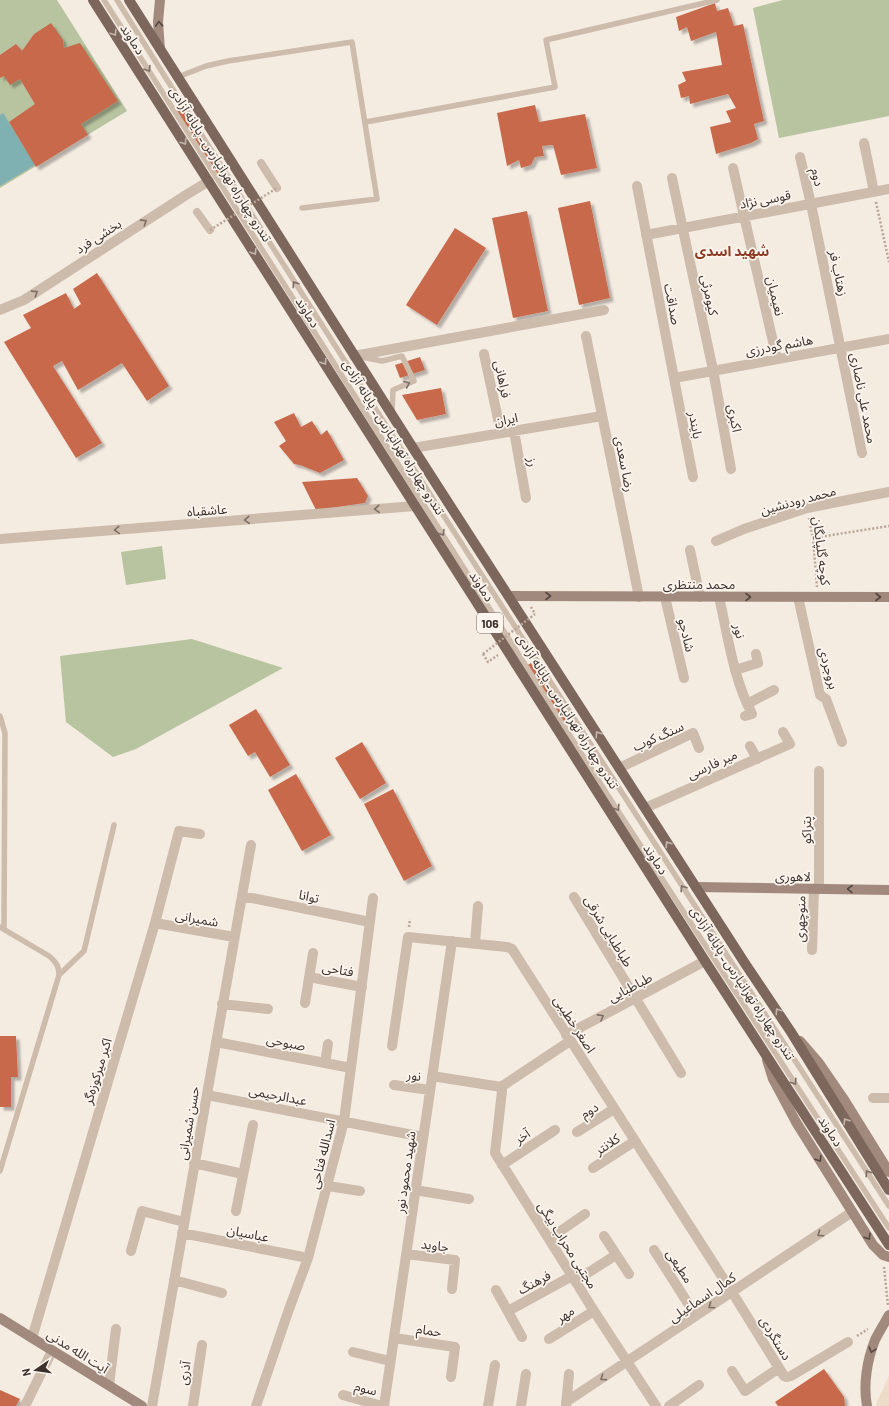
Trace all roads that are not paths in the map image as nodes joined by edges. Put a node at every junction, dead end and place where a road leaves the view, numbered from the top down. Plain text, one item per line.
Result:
1 (93, 0) edge
2 (104, 0) edge
3 (117, 0) edge
4 (129, 0) edge
5 (160, 0) edge
6 (717, 0) edge
7 (160, 49) junction
8 (178, 77) junction
9 (366, 122) junction
10 (864, 143) dead end
11 (800, 157) dead end
12 (261, 163) dead end
13 (733, 168) dead end
14 (672, 178) dead end
15 (209, 181) junction
16 (637, 186) dead end
17 (277, 188) road end
18 (889, 189) edge
19 (874, 192) junction
20 (811, 204) junction
21 (302, 208) dead end
22 (196, 212) dead end
23 (745, 216) junction
24 (683, 228) junction
25 (210, 230) road end
26 (646, 235) junction
27 (0, 310) edge
28 (604, 310) dead end
29 (586, 336) dead end
30 (889, 339) edge
31 (841, 347) junction
32 (484, 354) dead end
33 (354, 356) junction
34 (777, 359) junction
35 (712, 370) junction
36 (674, 378) junction
37 (391, 414) junction
38 (602, 416) junction
39 (514, 431) junction
40 (501, 433) junction
41 (413, 448) junction
42 (862, 453) dead end
43 (731, 469) dead end
44 (693, 477) dead end
45 (889, 492) edge
46 (526, 498) dead end
47 (416, 506) junction
48 (0, 539) edge
49 (716, 541) dead end
50 (690, 550) dead end
51 (509, 596) junction
52 (700, 596) junction
53 (639, 597) junction
54 (665, 597) junction
55 (719, 597) junction
56 (798, 597) junction
57 (889, 597) edge
58 (756, 654) dead end
59 (735, 670) junction
60 (684, 678) dead end
61 (774, 690) dead end
62 (745, 700) junction
63 (0, 716) edge
64 (745, 716) dead end
65 (783, 732) dead end
66 (842, 742) dead end
67 (750, 746) dead end
68 (699, 748) dead end
69 (757, 759) junction
70 (619, 768) junction
71 (819, 771) dead end
72 (646, 808) junction
73 (114, 824) dead end
74 (200, 834) dead end
75 (250, 845) dead end
76 (696, 887) junction
77 (816, 889) junction
78 (889, 890) edge
79 (242, 896) junction
80 (574, 897) dead end
81 (373, 898) dead end
82 (478, 906) dead end
83 (370, 922) junction
84 (155, 923) junction
85 (2, 928) edge
86 (234, 937) junction
87 (452, 941) junction
88 (475, 943) junction
89 (812, 950) dead end
90 (313, 952) dead end
91 (705, 961) junction
92 (59, 975) junction
93 (309, 977) junction
94 (362, 987) junction
95 (635, 998) junction
96 (222, 1004) junction
97 (305, 1004) dead end
98 (268, 1009) dead end
99 (791, 1032) junction
100 (568, 1038) junction
101 (216, 1042) junction
102 (328, 1044) dead end
103 (392, 1046) dead end
104 (763, 1050) junction
105 (326, 1063) junction
106 (351, 1068) junction
107 (681, 1073) dead end
108 (432, 1076) junction
109 (394, 1085) dead end
110 (501, 1087) junction
111 (430, 1090) junction
112 (206, 1095) junction
113 (873, 1098) dead end
114 (889, 1098) edge
115 (614, 1109) junction
116 (344, 1122) junction
117 (253, 1125) dead end
118 (555, 1130) dead end
119 (578, 1132) dead end
120 (423, 1137) junction
121 (635, 1141) junction
122 (194, 1163) junction
123 (502, 1165) junction
124 (593, 1168) dead end
125 (0, 1171) edge
126 (889, 1172) edge
127 (243, 1174) junction
128 (328, 1186) junction
129 (415, 1190) junction
130 (889, 1190) edge
131 (360, 1191) dead end
132 (469, 1199) dead end
133 (889, 1206) edge
134 (236, 1211) dead end
135 (852, 1212) junction
136 (585, 1214) dead end
137 (184, 1222) junction
138 (889, 1228) edge
139 (182, 1233) junction
140 (604, 1236) dead end
141 (549, 1239) junction
142 (889, 1245) edge
143 (654, 1250) dead end
144 (131, 1251) dead end
145 (406, 1254) junction
146 (616, 1255) junction
147 (886, 1256) edge
148 (308, 1258) junction
149 (629, 1274) dead end
150 (574, 1279) junction
151 (174, 1280) junction
152 (452, 1289) dead end
153 (496, 1290) dead end
154 (732, 1292) junction
155 (222, 1293) dead end
156 (508, 1311) junction
157 (594, 1311) junction
158 (696, 1316) junction
159 (889, 1316) edge
160 (0, 1318) edge
161 (116, 1329) dead end
162 (522, 1337) dead end
163 (32, 1338) junction
164 (394, 1338) junction
165 (549, 1339) dead end
166 (848, 1342) dead end
167 (202, 1345) dead end
168 (52, 1350) junction
169 (353, 1352) dead end
170 (390, 1361) junction
171 (627, 1362) junction
172 (495, 1365) dead end
173 (779, 1368) junction
174 (732, 1371) dead end
175 (526, 1374) dead end
176 (569, 1374) dead end
177 (451, 1377) dead end
178 (109, 1385) junction
179 (699, 1385) dead end
180 (343, 1395) dead end
181 (566, 1404) edge
182 (653, 1405) edge
183 (25, 1406) edge
184 (142, 1406) edge
185 (152, 1406) edge
186 (193, 1406) edge
187 (256, 1406) edge
188 (383, 1406) edge
189 (488, 1406) edge
190 (521, 1406) edge
191 (669, 1406) edge
192 (867, 1406) edge

1 -> 15 main road, دماوند / 106
2 -> 138 lane, تندرو چهارراه تهرانپارس ـ پایانه آزادی
133 -> 3 lane
4 - 7 main road, دماوند / 106
7 -> 5 main road
6 - 9 lane
7 - 8 main road, دماوند / 106
8 - 9 lane
8 - 33 main road, دماوند / 106
9 - 21 lane
10 - 19 street
11 - 20 street, دوم
12 - 17 street
13 - 23 street
14 - 24 street, کیومرثی
27 -> 15 street, بخشی فرد
15 -> 47 main road, دماوند / 106
16 - 26 street, صداقت
18 - 19 street, قوسی نژاد
19 - 20 street, قوسی نژاد
20 - 23 street, قوسی نژاد
20 - 31 street, زهتاب فر
22 - 25 street
23 - 24 street, قوسی نژاد
23 - 34 street, نعیمیان
24 - 26 street, قوسی نژاد
24 - 35 street, کیومرثی
26 - 36 street, صداقت
28 - 33 street
29 - 38 street, رضا سعدی
30 - 31 street, هاشم گودرزی
31 - 34 street, هاشم گودرزی
31 - 42 street, محمد علی ناصاری
32 - 40 street, فراهانی
33 - 37 main road, دماوند / 106
37 -> 33 lane
34 - 35 street, هاشم گودرزی
35 - 36 street, هاشم گودرزی
35 - 43 street, اکبری
36 - 44 street, بایندر
37 - 41 main road, دماوند / 106
38 - 39 street, ایران
38 - 53 street, رضا سعدی
39 - 40 street, ایران
39 - 46 street, رز
40 - 41 street, ایران
41 - 51 main road, دماوند / 106
45 - 49 street, محمد رودنشین
47 -> 48 street, عاشقباه
47 - 91 main road, دماوند / 106
50 - 52 street
51 -> 53 main road, محمد منتظری
70 -> 51 main road, دماوند / 106
52 - 54 main road, محمد منتظری
52 - 55 main road, محمد منتظری
53 - 54 main road, محمد منتظری
54 - 60 street, شادجو
55 -> 56 main road, محمد منتظری
55 - 59 street, نور
56 -> 57 main road, محمد منتظری
56 - 66 street, بروجردی
58 - 59 street, نور
59 - 62 street, نور
61 - 62 street
62 - 64 street
63 - 85 lane
65 - 69 street, میر فارسی
67 - 69 street
68 - 70 street, سنگ کوب
69 - 72 street, میر فارسی
70 - 72 main road, دماوند / 106
71 - 77 street, پتراکو
76 -> 72 main road, دماوند / 106
73 - 92 lane
74 - 84 street, اکبر میرکوزه‌گر
75 - 79 street, حسن شمیرانی
76 - 77 main road, لاهوری
99 -> 76 main road, دماوند / 106
78 -> 77 main road, لاهوری
77 - 89 street, منوچهری
79 - 83 street, توانا
79 - 86 street, حسن شمیرانی
80 - 95 street, طباطبایی شرقی
81 - 83 street, اسدالله فتاحی
82 - 88 street
83 - 94 street, اسدالله فتاحی
84 - 86 street, شمیرانی
84 - 163 street, اکبر میرکوزه‌گر
85 - 92 lane
86 - 96 street, حسن شمیرانی
87 - 88 street, اصغر خطیبی
87 - 103 street, اصغر خطیبی
87 - 108 street, شهید محمود نور
88 - 100 street, اصغر خطیبی
90 - 93 street
91 - 95 street, طباطبایی
91 - 104 main road, دماوند / 106
92 - 125 lane
93 - 94 street, فتاحی
93 - 97 street
94 - 106 street, اسدالله فتاحی
100 -> 95 street, طباطبایی
95 - 107 street, طباطبایی شرقی
96 - 98 street
96 - 101 street, حسن شمیرانی
99 - 126 main road
130 -> 99 main road, دماوند / 106
100 - 110 street, طباطبایی
100 - 115 street, اصغر خطیبی
101 - 105 street, صبوحی
101 - 112 street, حسن شمیرانی
102 - 105 street
104 -> 135 main road
104 - 142 main road, دماوند / 106
105 - 106 street, صبوحی
106 - 116 street, اسدالله فتاحی
108 - 110 street
108 - 111 street, شهید محمود نور
109 - 111 street, نور
110 - 123 street, مجتبی محراب بیگی
111 - 120 street, شهید محمود نور
112 - 116 street, عبدالرحیمی
112 - 122 street, حسن شمیرانی
113 - 114 street
115 - 119 street, دوم
115 - 121 street, اصغر خطیبی
116 - 120 street, عبدالرحیمی
116 - 128 street, اسدالله فتاحی
117 - 127 street
118 - 123 street, آخر
120 - 129 street, شهید محمود نور
121 - 124 street, کلانتر
121 - 154 street, اصغر خطیبی
122 - 127 street
122 - 137 street, حسن شمیرانی
123 - 141 street, مجتبی محراب بیگی
127 - 134 street
128 - 131 street
128 - 148 street, اسدالله فتاحی
129 - 132 street
129 - 145 street, شهید محمود نور
135 -> 147 main road
135 -> 154 street, کمال اسماعیلی
136 - 141 street
137 - 139 street, حسن شمیرانی
137 - 144 street
139 - 148 street, عباسیان
139 - 151 street, حسن شمیرانی
140 - 146 street
141 - 150 street, مجتبی محراب بیگی
143 - 158 street, مطیعی
145 - 152 street, جاوید
145 - 164 street, شهید محمود نور
146 - 149 street
146 - 150 street
148 - 187 street, اسدالله فتاحی
150 - 156 street, فرهنگ
150 - 157 street, مجتبی محراب بیگی
151 - 155 street
151 - 185 street, حسن شمیرانی
153 - 156 street
154 -> 158 street, کمال اسماعیلی
154 - 173 street, دستگردی
156 - 162 street
157 - 165 street, مهر
157 - 171 street, مجتبی محراب بیگی
158 - 171 street, کمال اسماعیلی
159 -> 192 main road
160 - 163 main road, آیت الله مدنی
161 - 178 street
163 - 168 main road, آیت الله مدنی
164 - 170 street, شهید محمود نور
164 - 177 street, حمام
166 - 173 street, دستگردی
167 - 186 street, آذری
168 - 178 main road, آیت الله مدنی
168 - 183 street
169 - 170 street
170 - 188 street, شهید محمود نور
171 -> 181 street, کمال اسماعیلی
171 - 182 street, مجتبی محراب بیگی
172 - 189 street
173 - 174 street
175 - 190 street
176 - 181 street
178 - 184 main road, آیت الله مدنی
179 - 191 street
180 - 188 street, سوم

